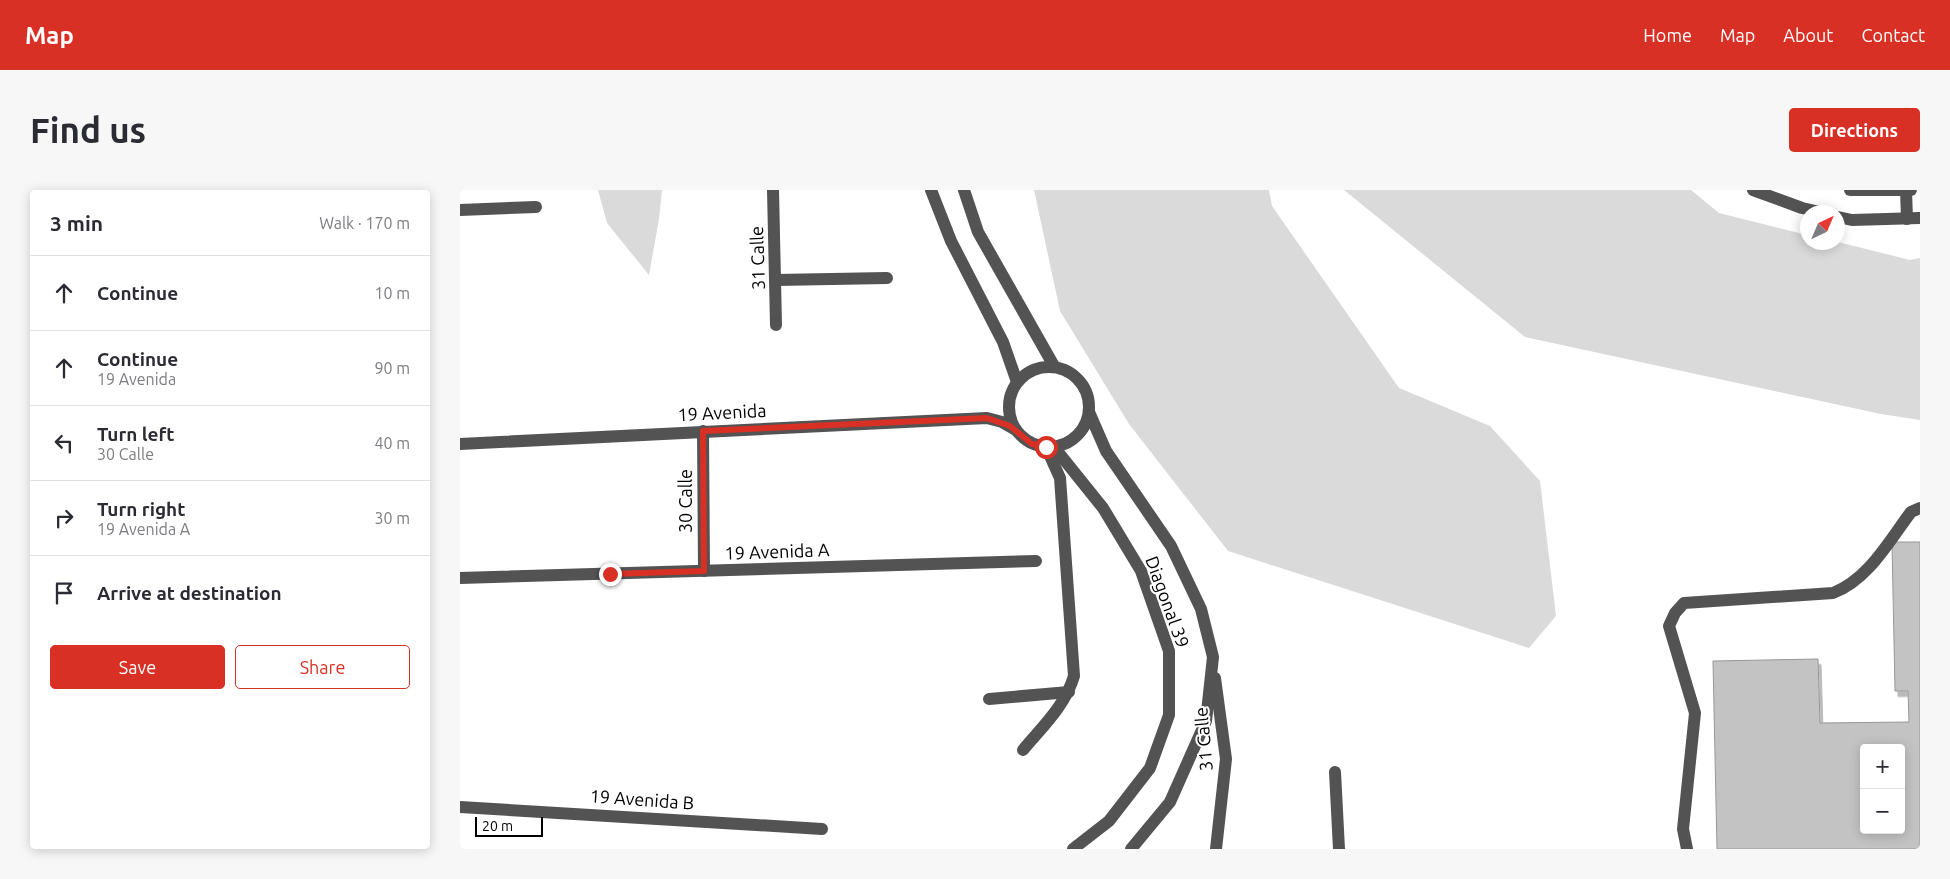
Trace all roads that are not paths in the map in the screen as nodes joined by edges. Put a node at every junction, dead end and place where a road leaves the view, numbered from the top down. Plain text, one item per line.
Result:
1 (772, 190) edge
2 (931, 190) edge
3 (964, 190) edge
4 (1753, 190) edge
5 (1850, 190) edge
6 (1906, 190) edge
7 (1911, 190) edge
8 (536, 207) dead end
9 (1800, 207) edge
10 (460, 210) edge
11 (1845, 218) edge
12 (1920, 218) edge
13 (1907, 219) junction
14 (887, 278) dead end
15 (776, 280) junction
16 (776, 325) dead end
17 (1054, 366) junction
18 (1017, 382) junction
19 (1009, 403) junction
20 (1089, 412) junction
21 (987, 418) junction
22 (1016, 430) junction
23 (703, 431) junction
24 (460, 444) edge
25 (1050, 447) junction
26 (1920, 508) edge
27 (1036, 561) dead end
28 (704, 571) junction
29 (460, 578) edge
30 (1212, 657) junction
31 (1069, 692) junction
32 (989, 699) dead end
33 (1023, 750) dead end
34 (1335, 772) dead end
35 (460, 807) edge
36 (822, 829) dead end
37 (1073, 849) edge
38 (1131, 849) edge
39 (1216, 849) edge
40 (1339, 849) edge
41 (1687, 849) edge

1 - 15 street, 31 Calle
2 - 18 street
3 - 17 street
4 - 9 street
5 - 6 street
6 - 7 street
6 - 13 street
8 - 10 street
11 - 13 street
12 - 13 street
14 - 15 street
15 - 16 street, 31 Calle
17 - 18 street
17 - 20 street
18 - 19 street
19 - 21 street
19 - 22 street
20 - 25 street
20 - 30 street
21 - 22 street, 19 Avenida
21 - 23 street, 19 Avenida
22 - 25 street
23 - 24 street, 19 Avenida
23 - 28 street, 30 Calle
25 - 31 street
25 - 37 street, Diagonal 39
26 - 41 street
27 - 28 street, 19 Avenida A
28 - 29 street, 19 Avenida A
30 - 38 street
30 - 39 street, 31 Calle
31 - 32 street
31 - 33 street
34 - 40 street
35 - 36 street, 19 Avenida B

